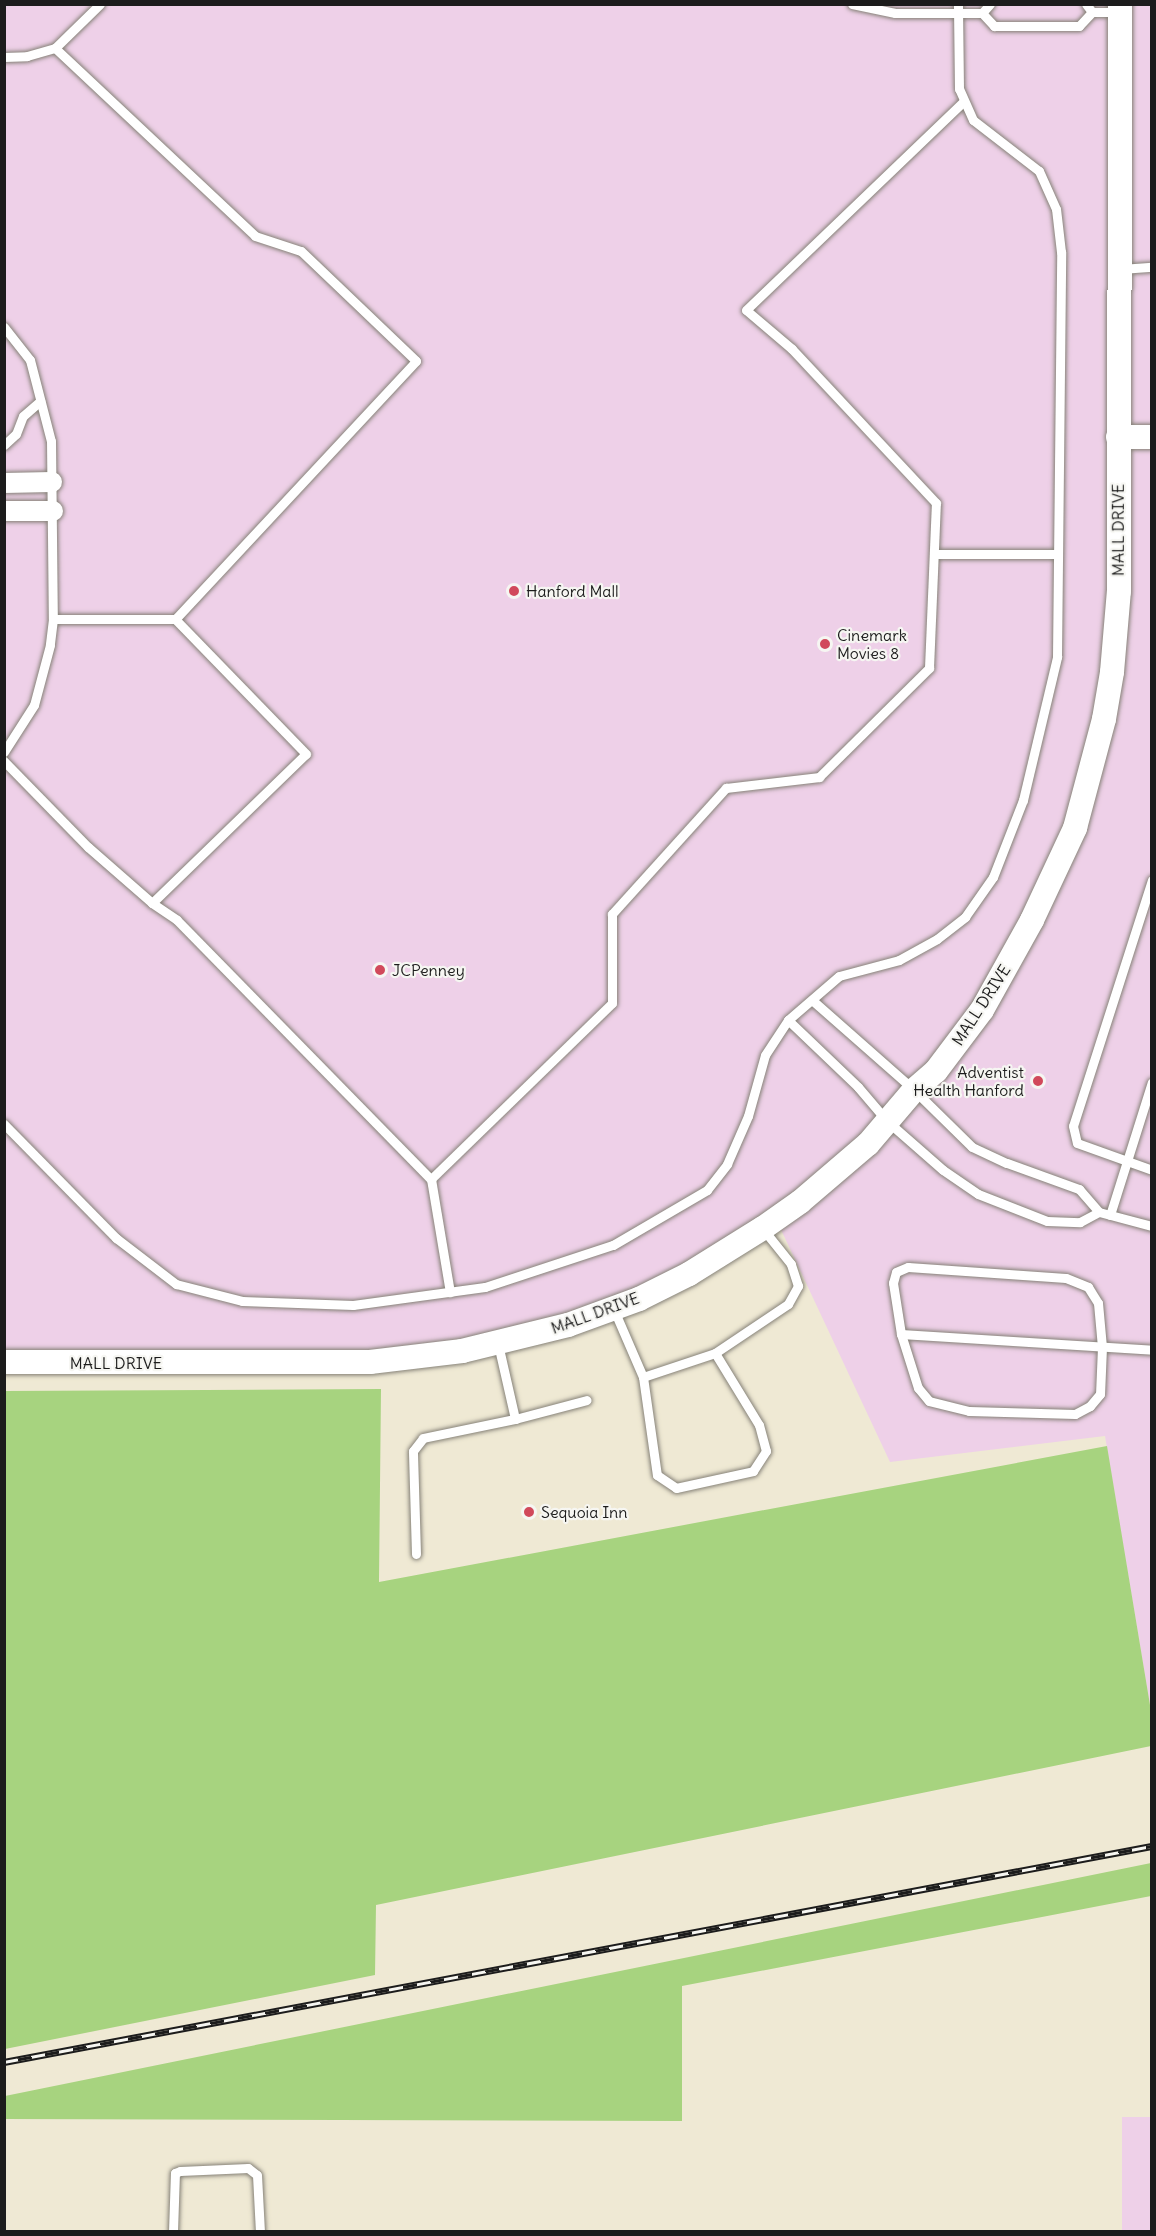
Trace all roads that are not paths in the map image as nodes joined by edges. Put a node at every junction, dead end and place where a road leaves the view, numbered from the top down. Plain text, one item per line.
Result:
1 (100, 4) edge
2 (852, 4) edge
3 (990, 4) edge
4 (1089, 8) edge
5 (1120, 8) edge
6 (957, 9) edge
7 (982, 13) junction
8 (55, 48) junction
9 (4, 57) edge
10 (964, 101) junction
11 (1152, 267) edge
12 (1119, 270) junction
13 (4, 327) edge
14 (40, 401) junction
15 (1118, 437) junction
16 (1152, 438) edge
17 (4, 445) edge
18 (52, 482) junction
19 (4, 483) edge
20 (4, 511) edge
21 (52, 511) junction
22 (934, 554) junction
23 (1058, 554) junction
24 (53, 619) junction
25 (175, 619) junction
26 (4, 752) edge
27 (4, 761) edge
28 (1152, 880) edge
29 (152, 903) junction
30 (812, 1000) junction
31 (788, 1020) junction
32 (1152, 1082) edge
33 (915, 1090) junction
34 (1149, 1100) edge
35 (886, 1121) junction
36 (4, 1124) edge
37 (1126, 1162) junction
38 (1152, 1170) edge
39 (431, 1179) junction
40 (1099, 1212) junction
41 (1110, 1215) junction
42 (1152, 1226) edge
43 (763, 1228) junction
44 (450, 1292) junction
45 (614, 1308) junction
46 (901, 1334) junction
47 (498, 1344) junction
48 (1102, 1347) junction
49 (1152, 1350) edge
50 (715, 1353) junction
51 (4, 1362) edge
52 (643, 1377) junction
53 (587, 1400) dead end
54 (515, 1419) junction
55 (416, 1554) dead end
56 (173, 2232) edge
57 (260, 2232) edge

1 - 8 lane
2 - 6 lane
3 - 7 lane
4 - 5 lane
4 - 7 lane
5 - 12 street, MALL DRIVE
6 - 7 lane
6 - 10 lane
8 - 9 lane
8 - 25 lane
10 - 22 lane
10 - 23 lane
11 - 12 lane
12 - 15 street, MALL DRIVE
13 - 14 lane
14 - 17 lane
14 - 18 lane
15 - 16 street
15 - 33 street, MALL DRIVE
18 - 19 street
18 - 21 lane
20 - 21 street
21 - 24 lane
22 - 23 lane
22 - 39 lane
23 - 30 lane
24 - 25 lane
24 - 26 lane
25 - 29 lane
27 - 29 lane
28 - 37 lane
29 - 39 lane
30 - 31 lane
30 - 33 lane
31 - 35 lane
31 - 44 lane
32 - 34 lane
33 - 35 street, MALL DRIVE
33 - 40 lane
34 - 37 lane
35 - 40 lane
35 - 43 street, MALL DRIVE
36 - 44 lane
37 - 38 lane
37 - 41 lane
39 - 44 lane
40 - 41 lane
41 - 42 lane
43 - 45 street, MALL DRIVE
43 - 50 lane
45 - 47 street, MALL DRIVE
45 - 52 lane
46 - 48 lane
46 - 48 lane
46 - 48 lane
47 - 51 street, MALL DRIVE
47 - 54 lane
48 - 49 lane
50 - 52 lane
50 - 52 lane
53 - 54 lane
54 - 55 lane
56 - 57 lane

